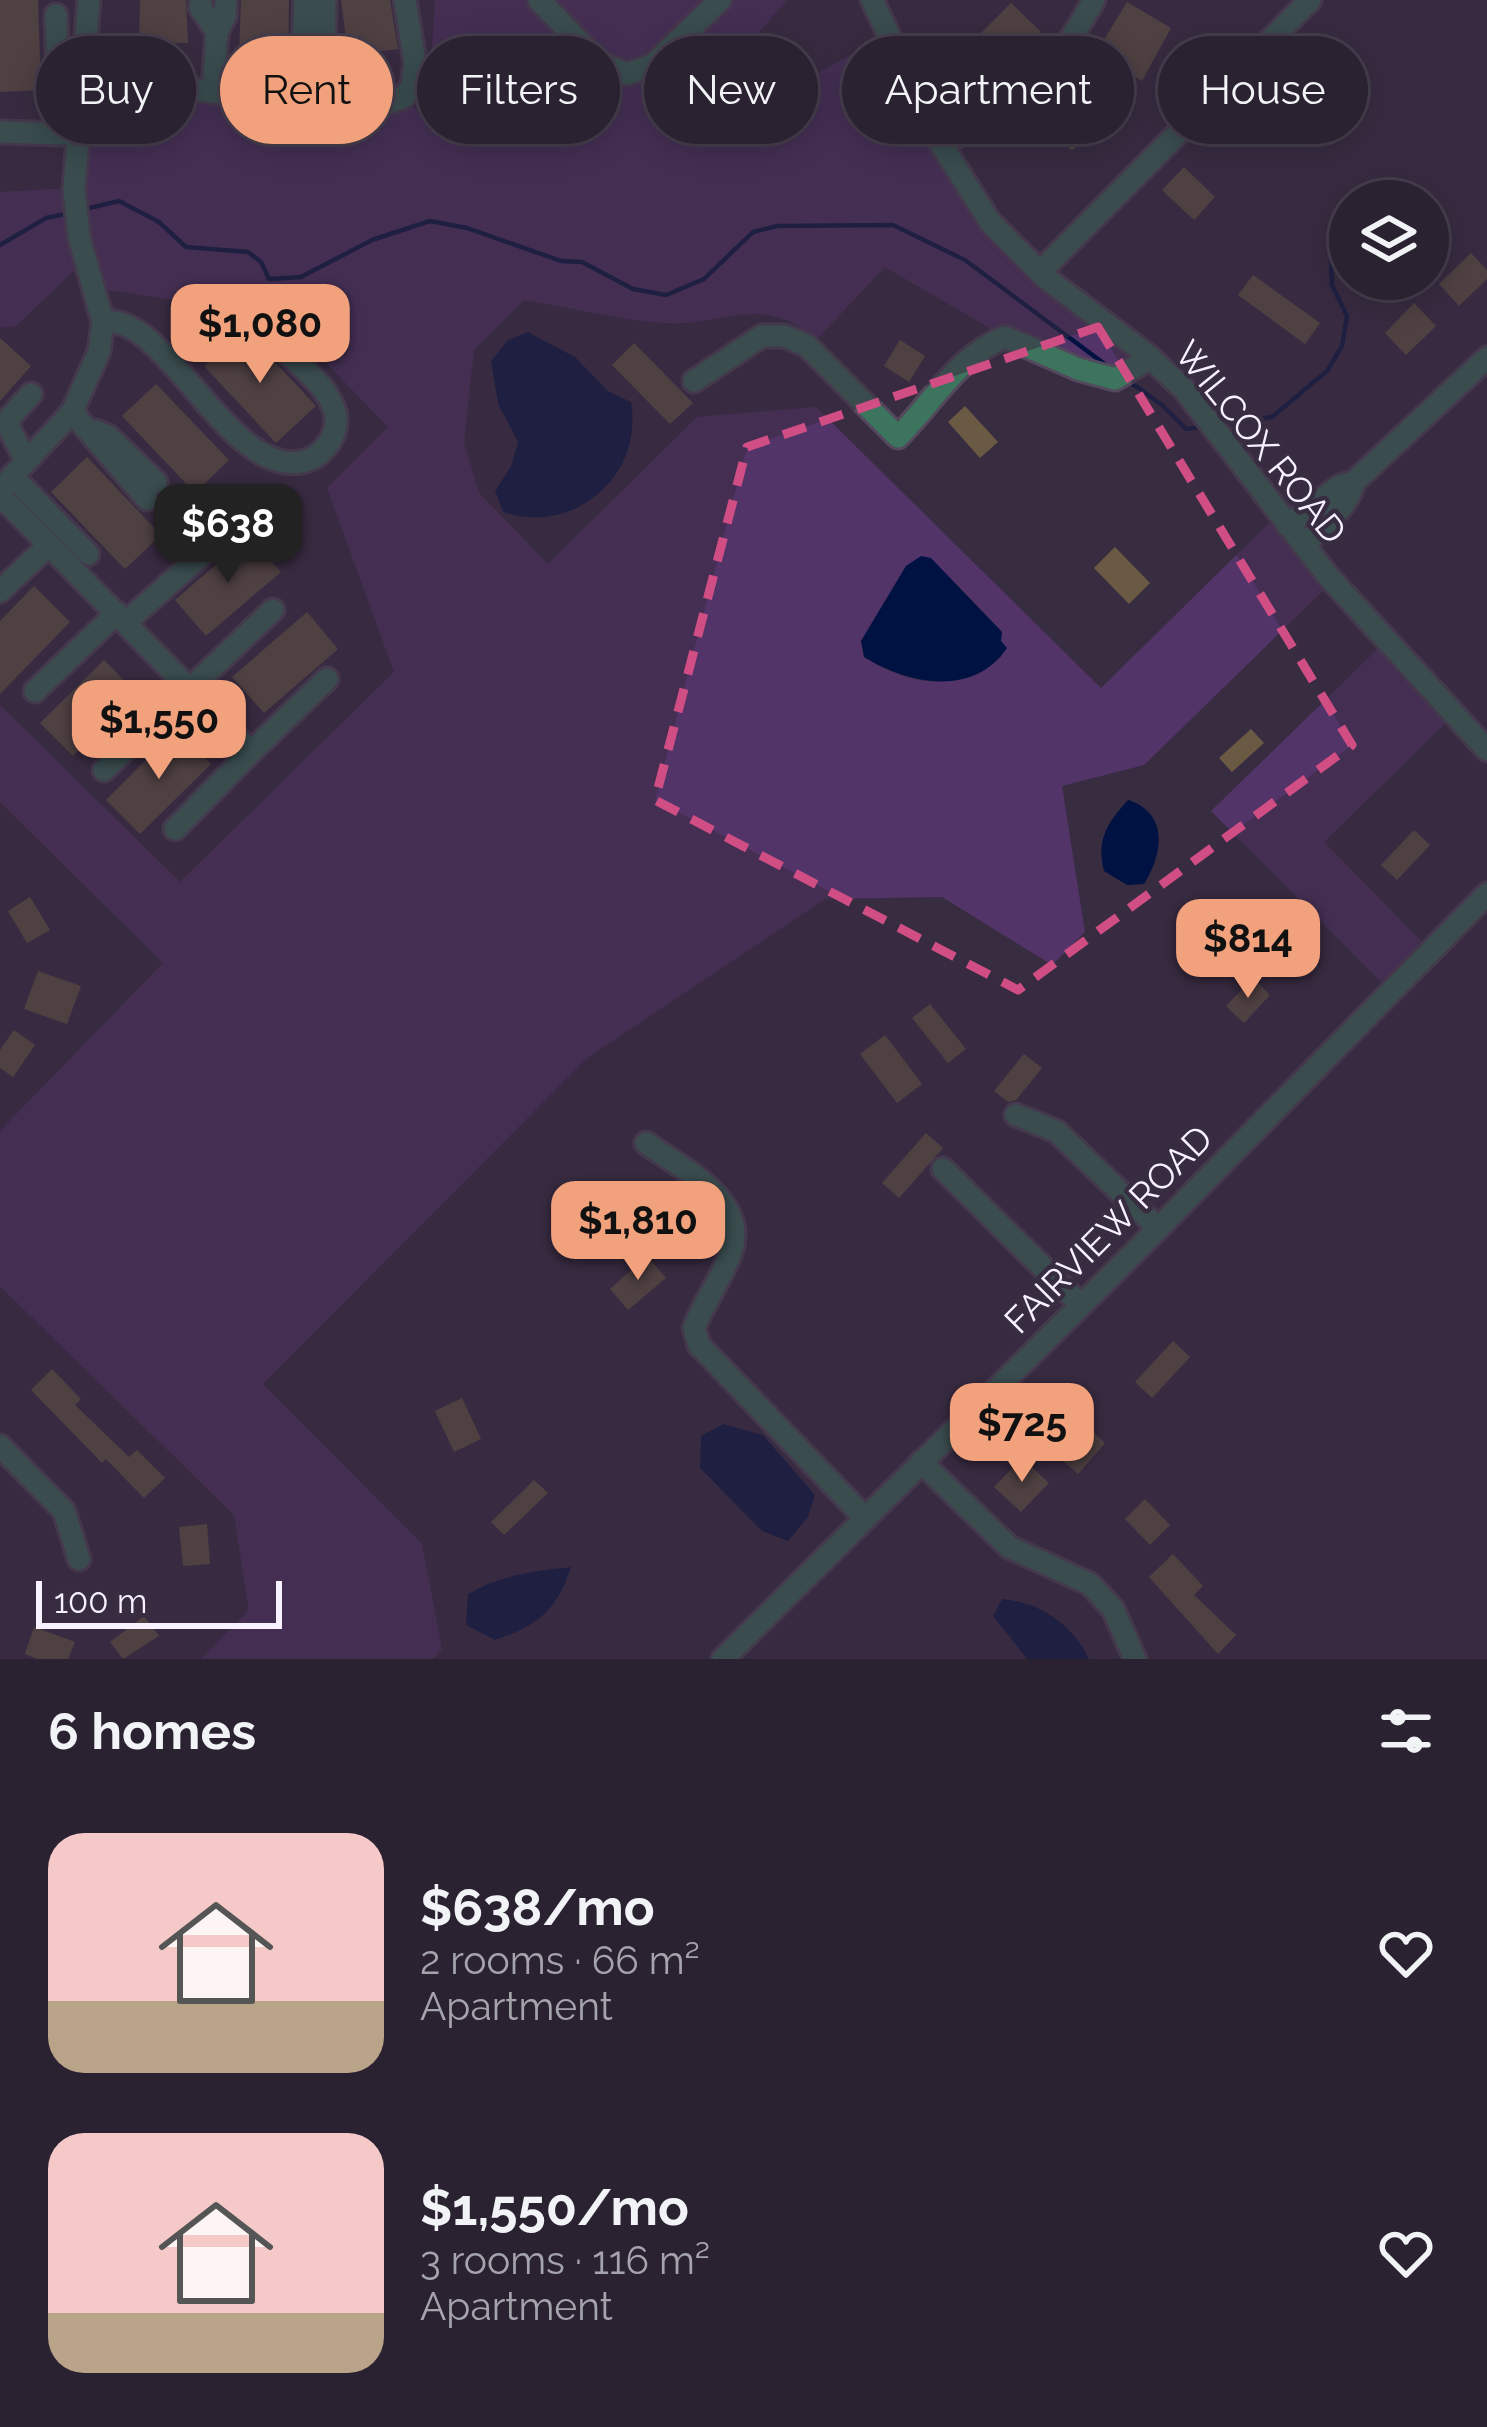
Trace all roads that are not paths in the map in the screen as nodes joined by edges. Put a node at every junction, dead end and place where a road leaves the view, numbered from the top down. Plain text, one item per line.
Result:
1 (89, 0) edge
2 (200, 0) edge
3 (226, 0) edge
4 (304, 0) edge
5 (325, 0) edge
6 (405, 0) edge
7 (720, 0) edge
8 (872, 0) edge
9 (1094, 0) edge
10 (1310, 0) edge
11 (553, 5) edge
12 (56, 15) dead end
13 (217, 32) junction
14 (57, 36) edge
15 (87, 36) edge
16 (303, 36) edge
17 (325, 36) edge
18 (889, 36) edge
19 (1073, 36) edge
20 (196, 90) edge
21 (213, 92) junction
22 (220, 93) edge
23 (393, 101) edge
24 (0, 132) edge
25 (36, 133) edge
26 (78, 144) edge
27 (941, 144) edge
28 (1041, 271) junction
29 (103, 322) junction
30 (277, 343) dead end
31 (1151, 358) junction
32 (1487, 358) edge
33 (694, 381) dead end
34 (31, 394) dead end
35 (72, 412) junction
36 (10, 480) edge
37 (1354, 482) junction
38 (151, 490) dead end
39 (1287, 525) junction
40 (216, 542) dead end
41 (49, 545) junction
42 (1304, 546) junction
43 (88, 554) dead end
44 (0, 591) edge
45 (272, 610) dead end
46 (122, 618) junction
47 (327, 680) dead end
48 (188, 687) junction
49 (35, 692) dead end
50 (1487, 750) edge
51 (251, 752) junction
52 (104, 770) dead end
53 (175, 829) dead end
54 (1487, 894) edge
55 (1016, 1115) dead end
56 (646, 1143) dead end
57 (943, 1169) dead end
58 (1156, 1226) junction
59 (1081, 1305) junction
60 (0, 1446) edge
61 (921, 1462) junction
62 (865, 1518) junction
63 (79, 1559) dead end
64 (723, 1659) edge
65 (1135, 1659) edge

1 - 15 street
2 - 13 street
3 - 13 street
4 - 16 street
5 - 17 street
6 - 23 street
7 - 11 street
8 - 18 street, WILCOX ROAD
9 - 19 street
10 - 28 street
12 - 14 street
13 - 21 street
20 - 21 street
21 - 22 street
24 - 25 street
26 - 29 street
27 - 28 street, WILCOX ROAD
28 - 31 street, WILCOX ROAD
29 - 30 street
29 - 35 street
31 - 33 street
31 - 39 street, WILCOX ROAD
32 - 37 street
34 - 36 street
35 - 36 street
35 - 38 street
36 - 41 street
36 - 43 street
37 - 39 street
37 - 42 street
39 - 42 street, WILCOX ROAD
40 - 46 street
41 - 44 street
41 - 46 street
42 - 50 street, WILCOX ROAD
45 - 48 street
46 - 48 street
46 - 49 street
47 - 51 street
48 - 51 street
48 - 52 street
51 - 53 street
54 - 58 street, FAIRVIEW ROAD
55 - 58 street
56 - 62 street
57 - 59 street
58 - 59 street, FAIRVIEW ROAD
59 - 61 street, FAIRVIEW ROAD
60 - 63 street
61 - 62 street, FAIRVIEW ROAD
61 - 65 street
62 - 64 street, FAIRVIEW ROAD

